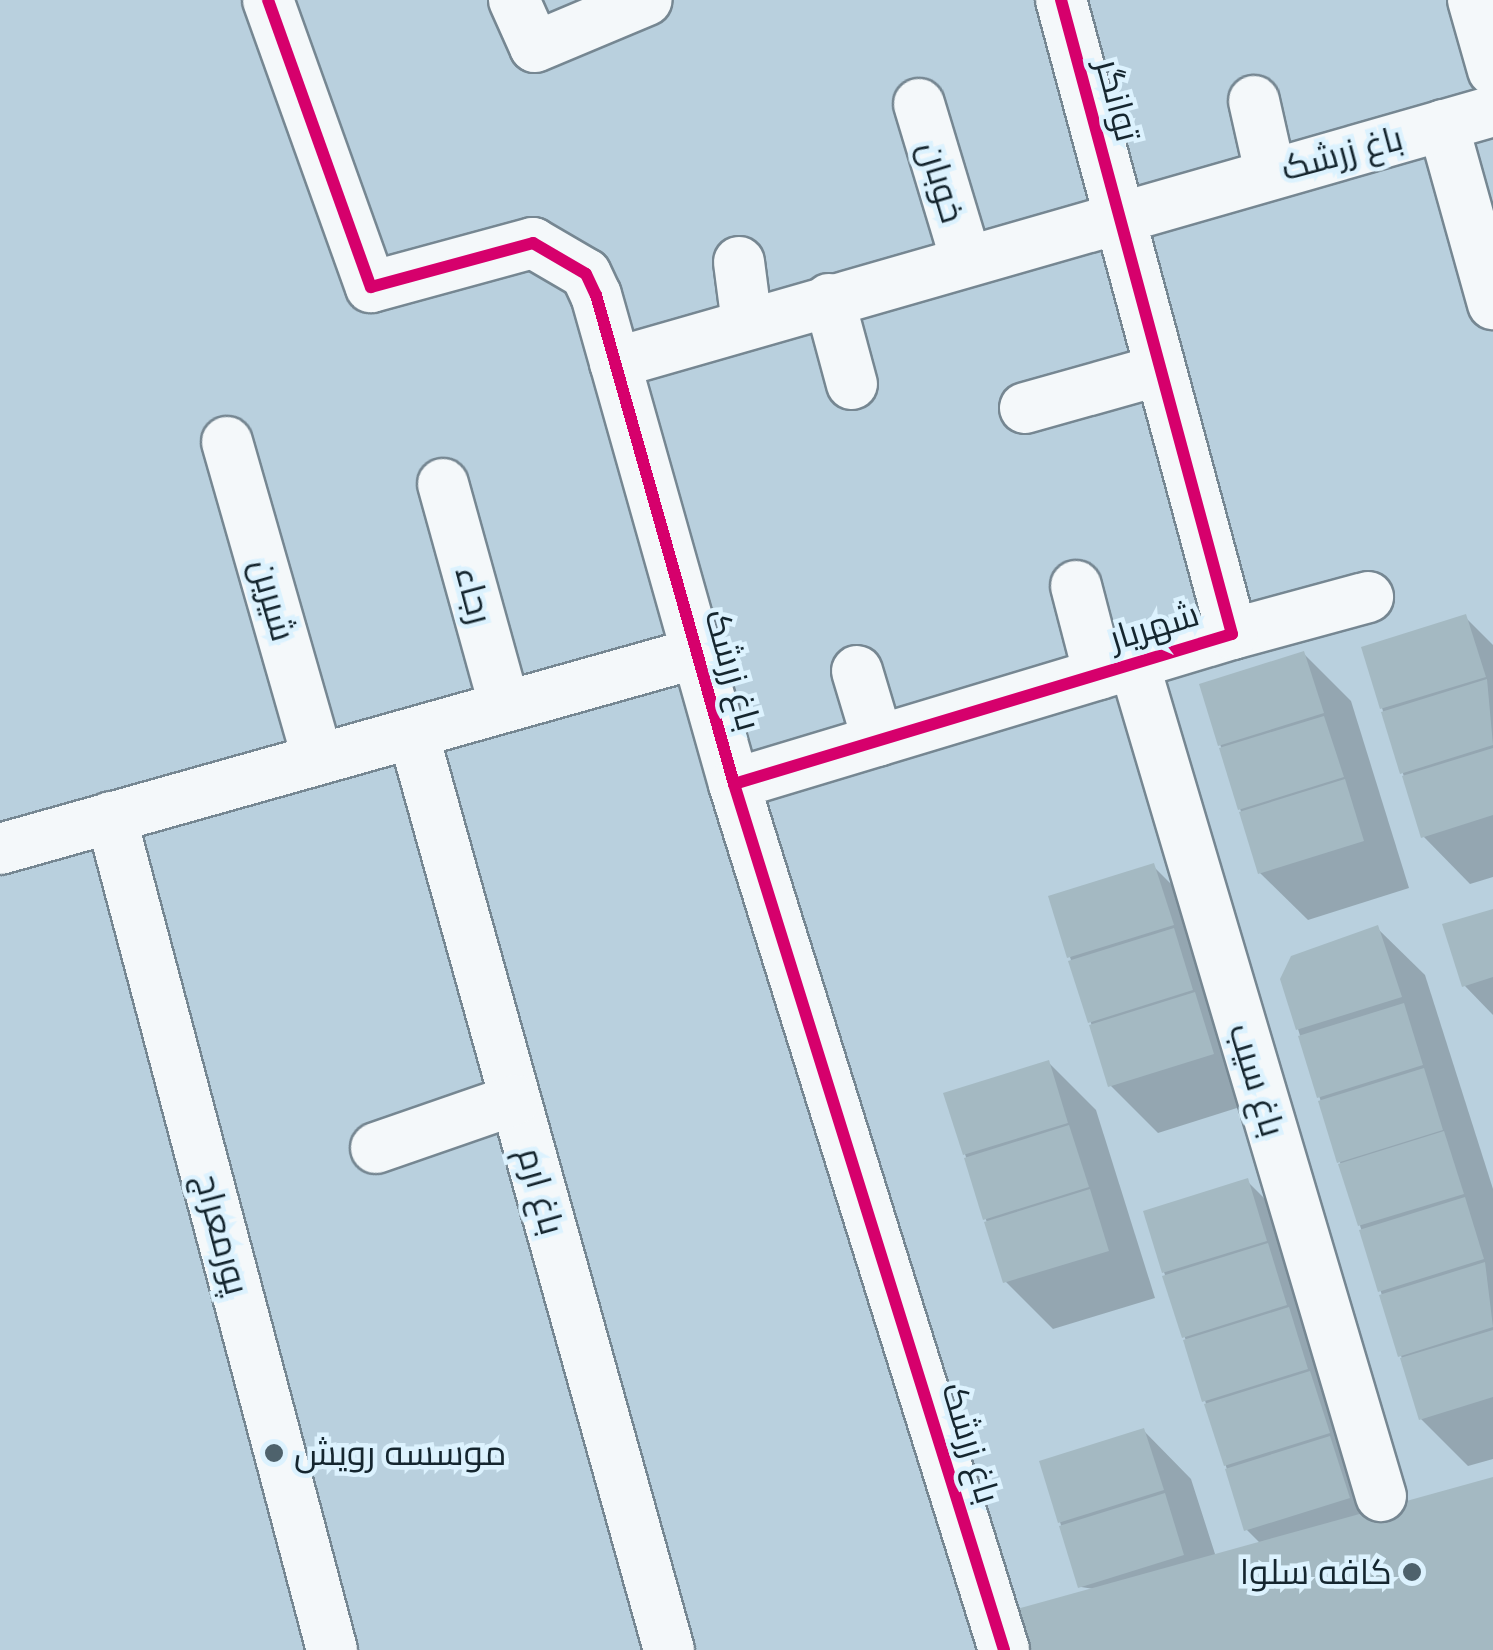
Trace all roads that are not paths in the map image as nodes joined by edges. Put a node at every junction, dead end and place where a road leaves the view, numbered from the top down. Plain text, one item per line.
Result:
1 (268, 0) edge
2 (514, 0) edge
3 (647, 0) edge
4 (1061, 0) edge
5 (1474, 0) edge
6 (1493, 70) edge
7 (1254, 100) dead end
8 (919, 104) dead end
9 (1493, 111) edge
10 (1443, 125) junction
11 (1270, 172) junction
12 (1118, 214) junction
13 (966, 260) junction
14 (740, 262) dead end
15 (829, 300) junction
16 (1493, 304) edge
17 (747, 324) junction
18 (614, 362) junction
19 (1160, 370) junction
20 (852, 384) dead end
21 (1025, 408) dead end
22 (227, 442) dead end
23 (443, 484) dead end
24 (1076, 586) dead end
25 (1368, 597) dead end
26 (1232, 634) junction
27 (697, 653) junction
28 (1116, 669) junction
29 (857, 671) dead end
30 (504, 707) junction
31 (413, 733) junction
32 (878, 741) junction
33 (318, 759) junction
34 (734, 784) junction
35 (112, 818) junction
36 (0, 849) edge
37 (515, 1100) junction
38 (376, 1148) dead end
39 (1381, 1496) dead end
40 (332, 1650) edge
41 (669, 1650) edge
42 (1004, 1650) edge

1 - 18 street, باغ زرشک
2 - 3 street
4 - 12 street, توانگر
5 - 6 street
7 - 11 street
8 - 13 street, خوبان
9 - 10 street, باغ زرشک
10 - 11 street, باغ زرشک
10 - 16 street
11 - 12 street, باغ زرشک
12 - 13 street, باغ زرشک
12 - 19 street, شهریار
13 - 15 street, باغ زرشک
14 - 17 street
15 - 17 street, باغ زرشک
15 - 20 street
17 - 18 street, باغ زرشک
18 - 27 street, باغ زرشک
19 - 21 street
19 - 26 street, شهریار
22 - 33 street, شیرین
23 - 30 street, رجاء
24 - 28 street, باغ سیب
25 - 26 street
26 - 28 street, شهریار
27 - 30 street
27 - 34 street, باغ زرشک
28 - 32 street, شهریار
28 - 39 street, باغ سیب
29 - 32 street
30 - 31 street
31 - 33 street
31 - 37 street, باغ ارم
32 - 34 street, شهریار
33 - 35 street
34 - 42 street, باغ زرشک
35 - 36 street
35 - 40 street, پورمعراج
37 - 38 street
37 - 41 street, باغ ارم

